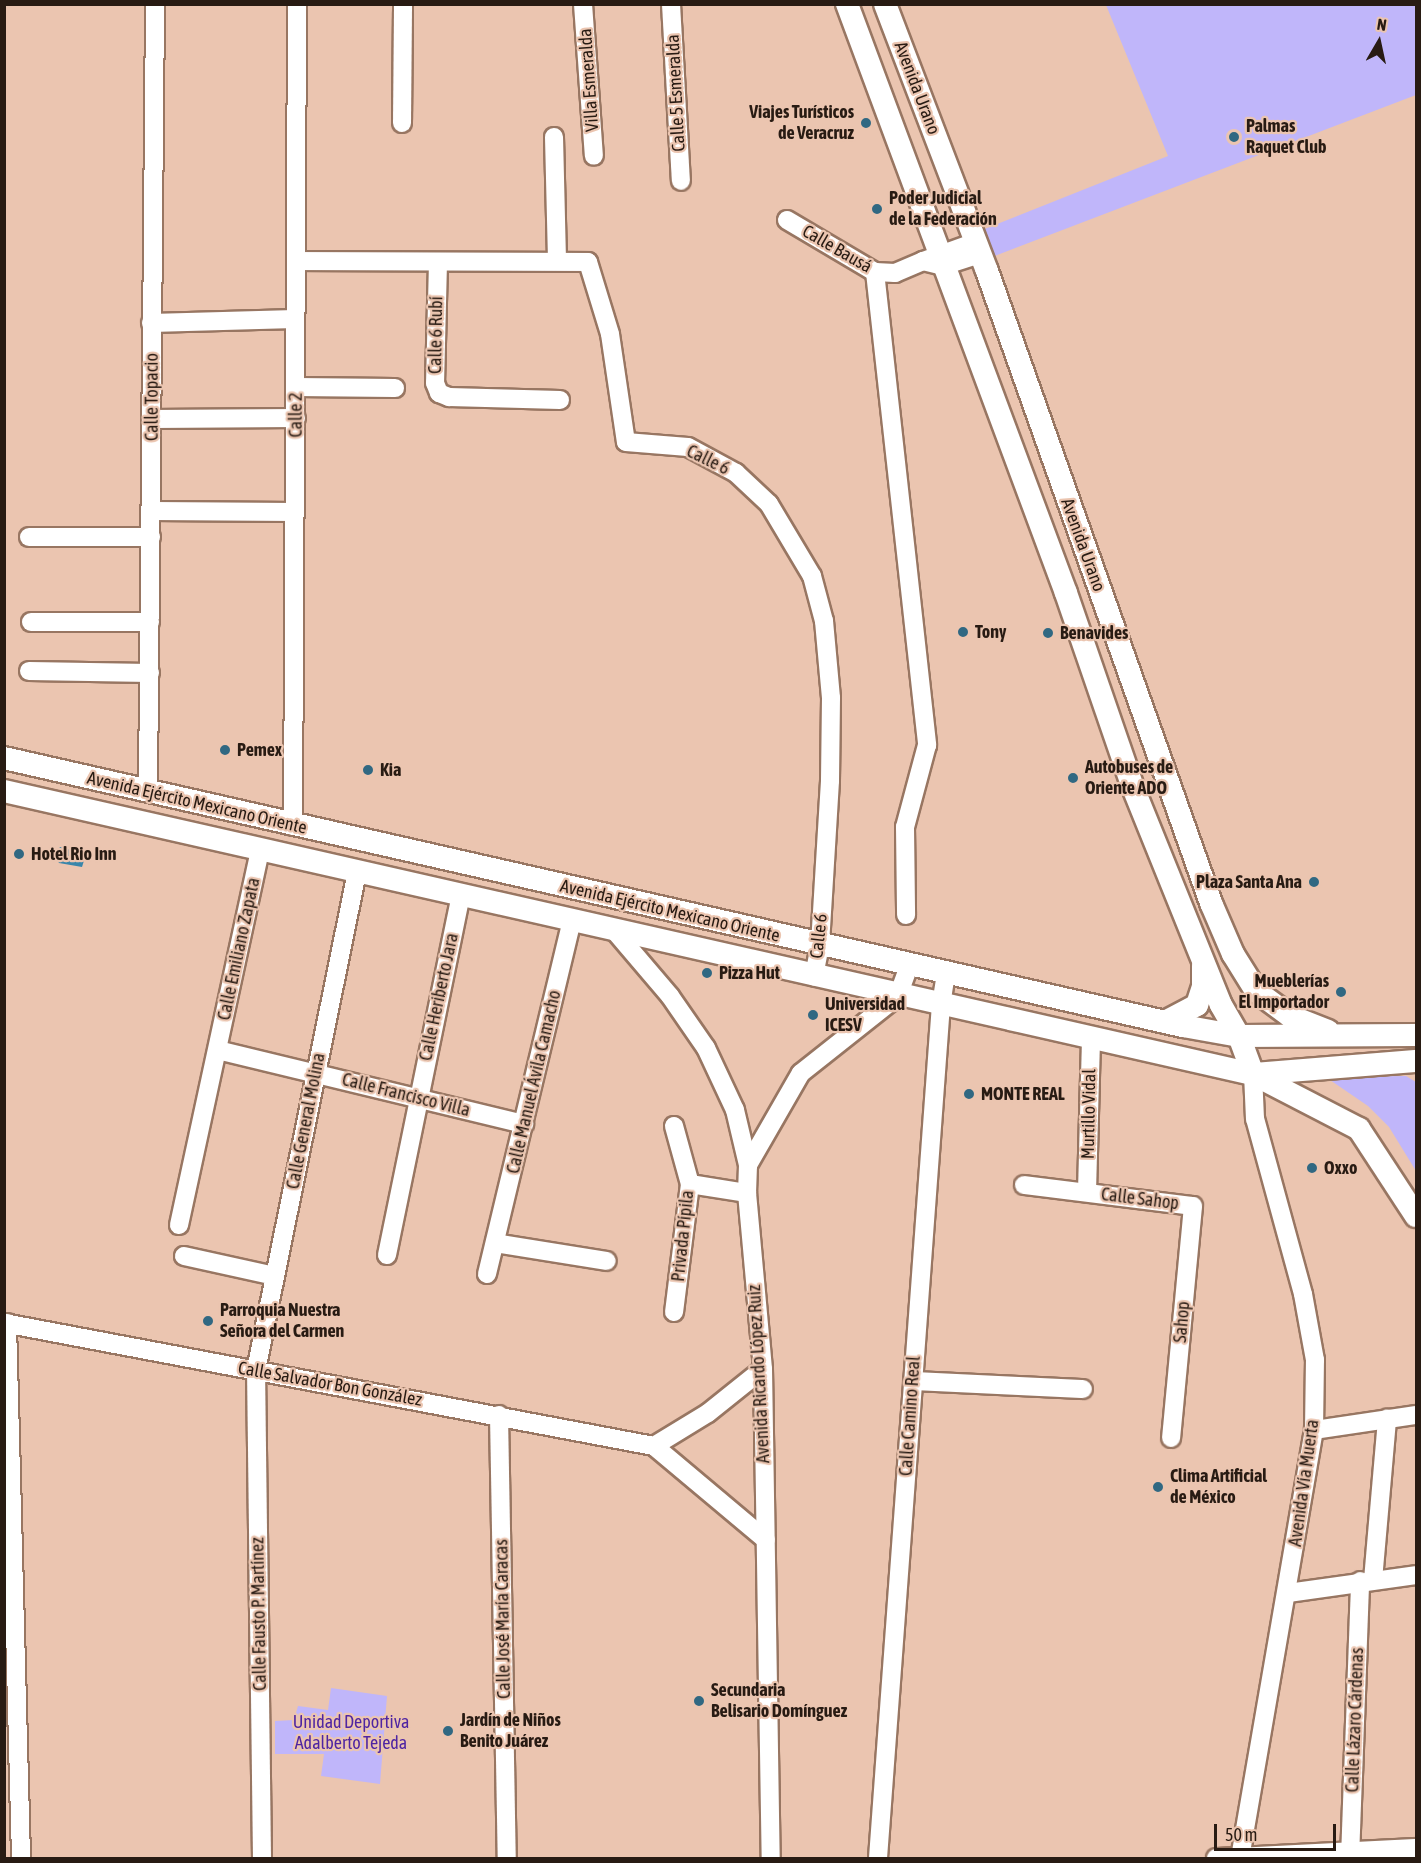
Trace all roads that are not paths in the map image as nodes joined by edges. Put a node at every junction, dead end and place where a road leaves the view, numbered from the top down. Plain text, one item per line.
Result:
1 (155, 4) edge
2 (297, 4) edge
3 (403, 4) edge
4 (583, 4) edge
5 (671, 4) edge
6 (847, 4) edge
7 (885, 4) edge
8 (913, 77) junction
9 (878, 91) junction
10 (402, 123) dead end
11 (554, 137) dead end
12 (594, 156) dead end
13 (681, 182) dead end
14 (787, 220) dead end
15 (978, 248) junction
16 (296, 261) junction
17 (557, 261) junction
18 (935, 261) junction
19 (438, 262) junction
20 (874, 272) junction
21 (295, 319) junction
22 (151, 323) junction
23 (296, 387) junction
24 (394, 387) dead end
25 (560, 400) dead end
26 (296, 418) junction
27 (152, 419) junction
28 (152, 511) junction
29 (295, 512) junction
30 (29, 537) dead end
31 (151, 537) junction
32 (31, 622) dead end
33 (150, 622) junction
34 (29, 671) dead end
35 (150, 673) junction
36 (4, 758) edge
37 (148, 790) junction
38 (4, 791) edge
39 (292, 826) junction
40 (260, 849) junction
41 (357, 872) junction
42 (461, 895) junction
43 (906, 915) dead end
44 (572, 920) junction
45 (613, 929) junction
46 (820, 945) junction
47 (1203, 961) junction
48 (909, 965) junction
49 (946, 974) junction
50 (814, 976) junction
51 (898, 996) junction
52 (941, 1005) junction
53 (1165, 1022) junction
54 (1340, 1035) junction
55 (1416, 1035) edge
56 (1091, 1036) junction
57 (1239, 1036) junction
58 (218, 1050) junction
59 (1416, 1062) edge
60 (316, 1073) junction
61 (1253, 1074) junction
62 (418, 1098) junction
63 (524, 1124) junction
64 (674, 1126) dead end
65 (748, 1165) junction
66 (690, 1184) junction
67 (1024, 1185) dead end
68 (1087, 1192) junction
69 (747, 1193) junction
70 (1193, 1206) joint
71 (1415, 1211) edge
72 (180, 1226) dead end
73 (495, 1243) junction
74 (387, 1255) dead end
75 (184, 1256) dead end
76 (607, 1261) dead end
77 (487, 1275) dead end
78 (275, 1276) junction
79 (674, 1312) dead end
80 (6, 1323) edge
81 (763, 1369) junction
82 (256, 1370) junction
83 (913, 1381) junction
84 (1083, 1389) dead end
85 (500, 1415) junction
86 (1416, 1415) edge
87 (1387, 1419) junction
88 (1314, 1430) junction
89 (1171, 1438) dead end
90 (654, 1446) junction
91 (8, 1464) edge
92 (766, 1540) junction
93 (1416, 1575) edge
94 (1367, 1581) junction
95 (1287, 1593) junction
96 (10, 1667) edge
97 (13, 1836) edge
98 (1416, 1848) edge
99 (1350, 1856) edge
100 (21, 1858) edge
101 (262, 1858) edge
102 (507, 1858) edge
103 (771, 1858) edge
104 (878, 1858) edge
105 (1216, 1858) edge
106 (1240, 1858) edge

1 - 22 street, Calle Topacio
2 - 16 street, Calle 2
3 - 10 street
4 - 12 street, Villa Esmeralda
5 - 13 street, Calle 5 Esmeralda
6 - 9 main road, Avenida Urano
7 - 8 main road, Avenida Urano
8 - 9 main road
8 - 15 main road, Avenida Urano
9 - 18 main road, Avenida Urano
11 - 17 street
14 - 20 street, Calle Bausá
15 - 18 street, Calle Bausá
15 - 54 main road, Avenida Urano
16 - 19 street, Calle 6
16 - 21 street, Calle 2
17 - 19 street, Calle 6
17 - 46 street, Calle 6
18 - 20 street, Calle Bausá
18 - 47 main road, Avenida Urano
19 - 25 street, Calle 6 Rubí
20 - 43 street
21 - 22 street
21 - 23 street, Calle 2
22 - 27 street, Calle Topacio
23 - 24 street
23 - 26 street, Calle 2
26 - 27 street
26 - 29 street, Calle 2
27 - 28 street, Calle Topacio
28 - 29 street
28 - 31 street, Calle Topacio
29 - 39 street, Calle 2
30 - 31 street
31 - 33 street, Calle Topacio
32 - 33 street
33 - 35 street, Calle Topacio
34 - 35 street
35 - 37 street, Calle Topacio
36 - 37 main road, Avenida Ejército Mexicano Oriente
37 - 39 main road, Avenida Ejército Mexicano Oriente
38 - 40 main road, Avenida Ejército Mexicano Oriente
39 - 46 main road, Avenida Ejército Mexicano Oriente
40 - 41 main road, Avenida Ejército Mexicano Oriente
40 - 58 street, Calle Emiliano Zapata
41 - 42 main road, Avenida Ejército Mexicano Oriente
41 - 60 street, Calle General Molina
42 - 44 main road, Avenida Ejército Mexicano Oriente
42 - 62 street, Calle Heriberto Jara
44 - 45 main road, Avenida Ejército Mexicano Oriente
44 - 63 street, Calle Manuel Ávila Camacho
45 - 50 main road, Avenida Ejército Mexicano Oriente
45 - 65 street, Avenida Ricardo López Ruiz
46 - 48 main road, Avenida Ejército Mexicano Oriente
46 - 50 street, Calle 6
47 - 53 main road
47 - 57 main road, Avenida Urano
48 - 49 main road, Avenida Ejército Mexicano Oriente
48 - 51 street
49 - 52 street, Calle Camino Real
49 - 53 main road, Avenida Ejército Mexicano Oriente
50 - 51 main road, Avenida Ejército Mexicano Oriente
51 - 52 main road, Avenida Ejército Mexicano Oriente
51 - 65 street
52 - 56 main road, Avenida Ejército Mexicano Oriente
52 - 83 street, Calle Camino Real
53 - 57 main road, Avenida Ejército Mexicano Oriente
54 - 55 main road, Avenida Ejército Mexicano Oriente
54 - 57 main road, Avenida Ejército Mexicano Oriente
54 - 59 main road, Avenida Urano
56 - 61 main road, Avenida Ejército Mexicano Oriente
56 - 68 street, Murtillo Vidal
57 - 61 main road, Avenida Urano
58 - 60 street, Calle Francisco Villa
58 - 72 street, Calle Emiliano Zapata
59 - 61 main road
60 - 62 street, Calle Francisco Villa
60 - 78 street, Calle General Molina
61 - 71 main road
61 - 88 street, Avenida Vía Muerta
62 - 63 street, Calle Francisco Villa
62 - 74 street, Calle Heriberto Jara
63 - 73 street, Calle Manuel Ávila Camacho
64 - 66 street, Privada Pípila
65 - 69 street, Avenida Ricardo López Ruiz
66 - 69 street
66 - 79 street, Privada Pípila
67 - 68 street, Calle Sahop
68 - 70 street, Calle Sahop
69 - 81 street, Avenida Ricardo López Ruiz
70 - 89 street, Sahop
73 - 76 street
73 - 77 street, Calle Manuel Ávila Camacho
75 - 78 street
78 - 82 street, Calle General Molina
80 - 82 street, Calle Salvador Bon González
80 - 91 street
81 - 90 street
81 - 92 street, Avenida Ricardo López Ruiz
82 - 85 street, Calle Salvador Bon González
82 - 101 street, Calle Fausto P. Martínez
83 - 84 street
83 - 104 street, Calle Camino Real
85 - 90 street, Calle Salvador Bon González
85 - 102 street, Calle José María Caracas
86 - 87 street
87 - 88 street
87 - 94 street, Calle Lázaro Cárdenas
88 - 95 street, Avenida Vía Muerta
90 - 92 street, Calle Salvador Bon González
91 - 96 street
92 - 103 street, Avenida Ricardo López Ruiz
93 - 94 street
94 - 95 street
94 - 99 street, Calle Lázaro Cárdenas
95 - 106 street, Avenida Vía Muerta
96 - 97 street
97 - 100 street
98 - 99 street
99 - 106 street
105 - 106 street

